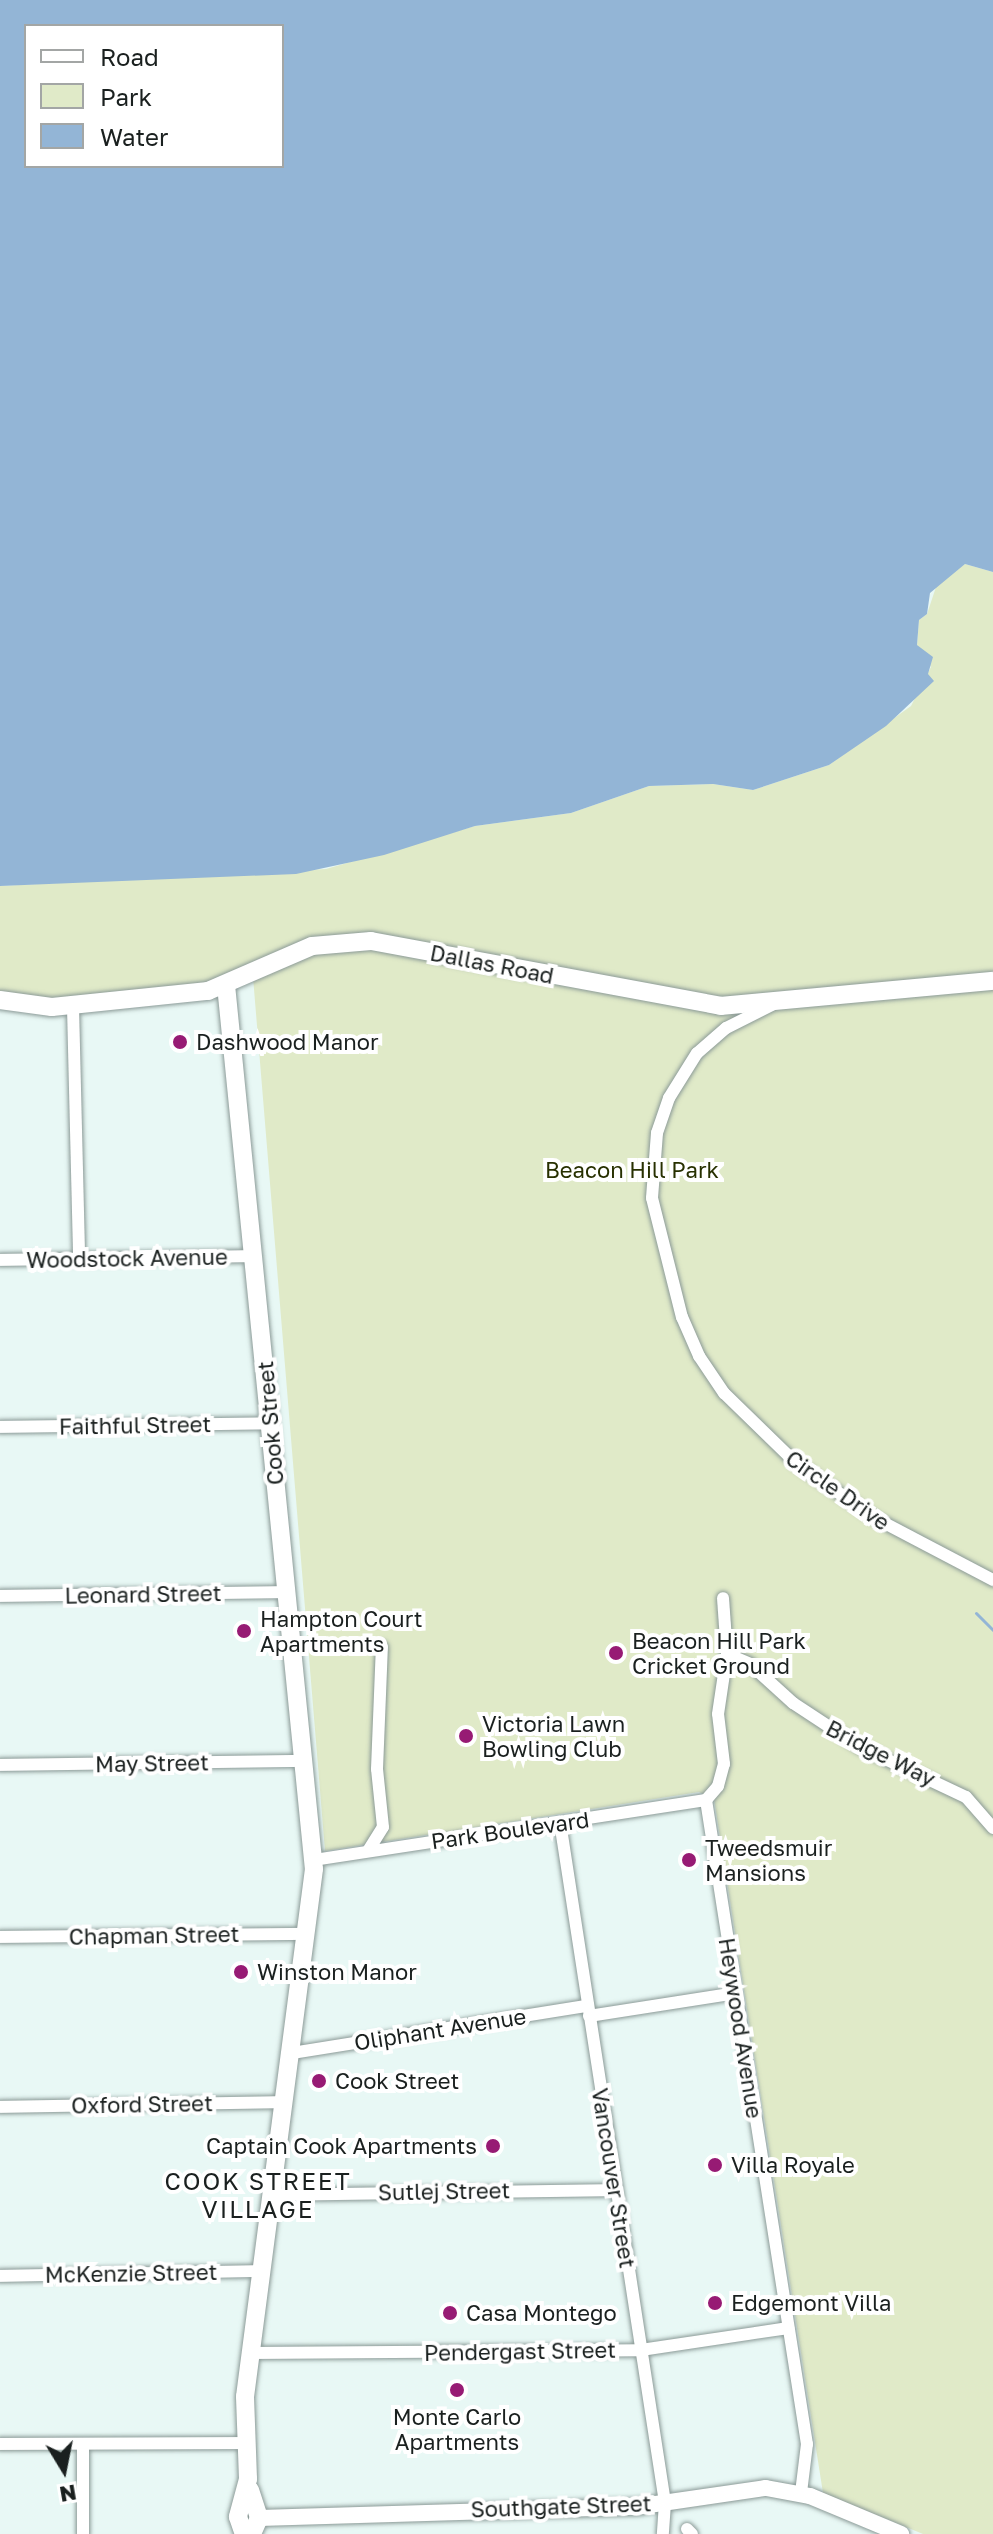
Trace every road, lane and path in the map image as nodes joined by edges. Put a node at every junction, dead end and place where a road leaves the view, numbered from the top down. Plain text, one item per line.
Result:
1 (993, 981) edge
2 (226, 985) junction
3 (0, 1000) edge
4 (772, 1005) junction
5 (73, 1007) junction
6 (254, 1256) junction
7 (79, 1258) junction
8 (0, 1260) edge
9 (270, 1423) junction
10 (0, 1427) edge
11 (993, 1580) edge
12 (286, 1592) junction
13 (0, 1596) edge
14 (723, 1598) dead end
15 (382, 1647) dead end
16 (727, 1654) junction
17 (304, 1761) junction
18 (0, 1765) edge
19 (706, 1800) junction
20 (560, 1822) junction
21 (383, 1827) junction
22 (993, 1828) edge
23 (406, 1845) junction
24 (368, 1851) junction
25 (314, 1860) junction
26 (308, 1934) junction
27 (0, 1937) edge
28 (736, 1993) junction
29 (588, 2011) junction
30 (292, 2053) junction
31 (284, 2102) junction
32 (0, 2107) edge
33 (616, 2190) junction
34 (272, 2195) junction
35 (261, 2271) junction
36 (0, 2276) edge
37 (788, 2328) junction
38 (641, 2350) junction
39 (250, 2353) junction
40 (247, 2443) junction
41 (0, 2444) edge
42 (83, 2445) junction
43 (801, 2493) junction
44 (665, 2503) junction
45 (250, 2522) edge
46 (83, 2534) edge
47 (663, 2534) edge
48 (901, 2534) edge

1 - 4 main road, Dallas Road
2 - 4 main road, Dallas Road
2 - 5 main road, Dallas Road
2 - 6 main road, Cook Street
3 - 5 main road, Dallas Road
4 - 11 street, Circle Drive
5 - 7 street
6 - 7 street, Woodstock Avenue
6 - 9 main road, Cook Street
7 - 8 street, Woodstock Avenue
9 - 10 street, Faithful Street
9 - 12 main road, Cook Street
12 - 13 street, Leonard Street
12 - 17 main road, Cook Street
14 - 16 street
15 - 21 street
16 - 19 street
16 - 22 street, Bridge Way
17 - 18 street, May Street
17 - 25 main road, Cook Street
19 - 20 street, Park Boulevard
19 - 28 street, Heywood Avenue
20 - 23 street, Park Boulevard
20 - 29 street, Vancouver Street
21 - 23 street
21 - 24 street
23 - 24 street, Park Boulevard
24 - 25 street, Park Boulevard
25 - 26 main road, Cook Street
26 - 27 street, Chapman Street
26 - 30 main road, Cook Street
28 - 29 street, Oliphant Avenue
28 - 37 street, Heywood Avenue
29 - 30 street, Oliphant Avenue
29 - 33 street, Vancouver Street
30 - 31 main road, Cook Street
31 - 32 street, Oxford Street
31 - 34 main road, Cook Street
33 - 34 street, Sutlej Street
33 - 38 street, Vancouver Street
34 - 35 main road, Cook Street
35 - 36 street, McKenzie Street
35 - 39 main road, Cook Street
37 - 38 street, Pendergast Street
37 - 43 street, Heywood Avenue
38 - 39 street, Pendergast Street
38 - 44 street, Vancouver Street
39 - 40 main road, Cook Street
40 - 42 street
40 - 45 main road, Cook Street
41 - 42 street
42 - 46 street
43 - 44 street, Southgate Street
43 - 48 street, Southgate Street
44 - 45 street, Southgate Street
44 - 47 street, Vancouver Street

